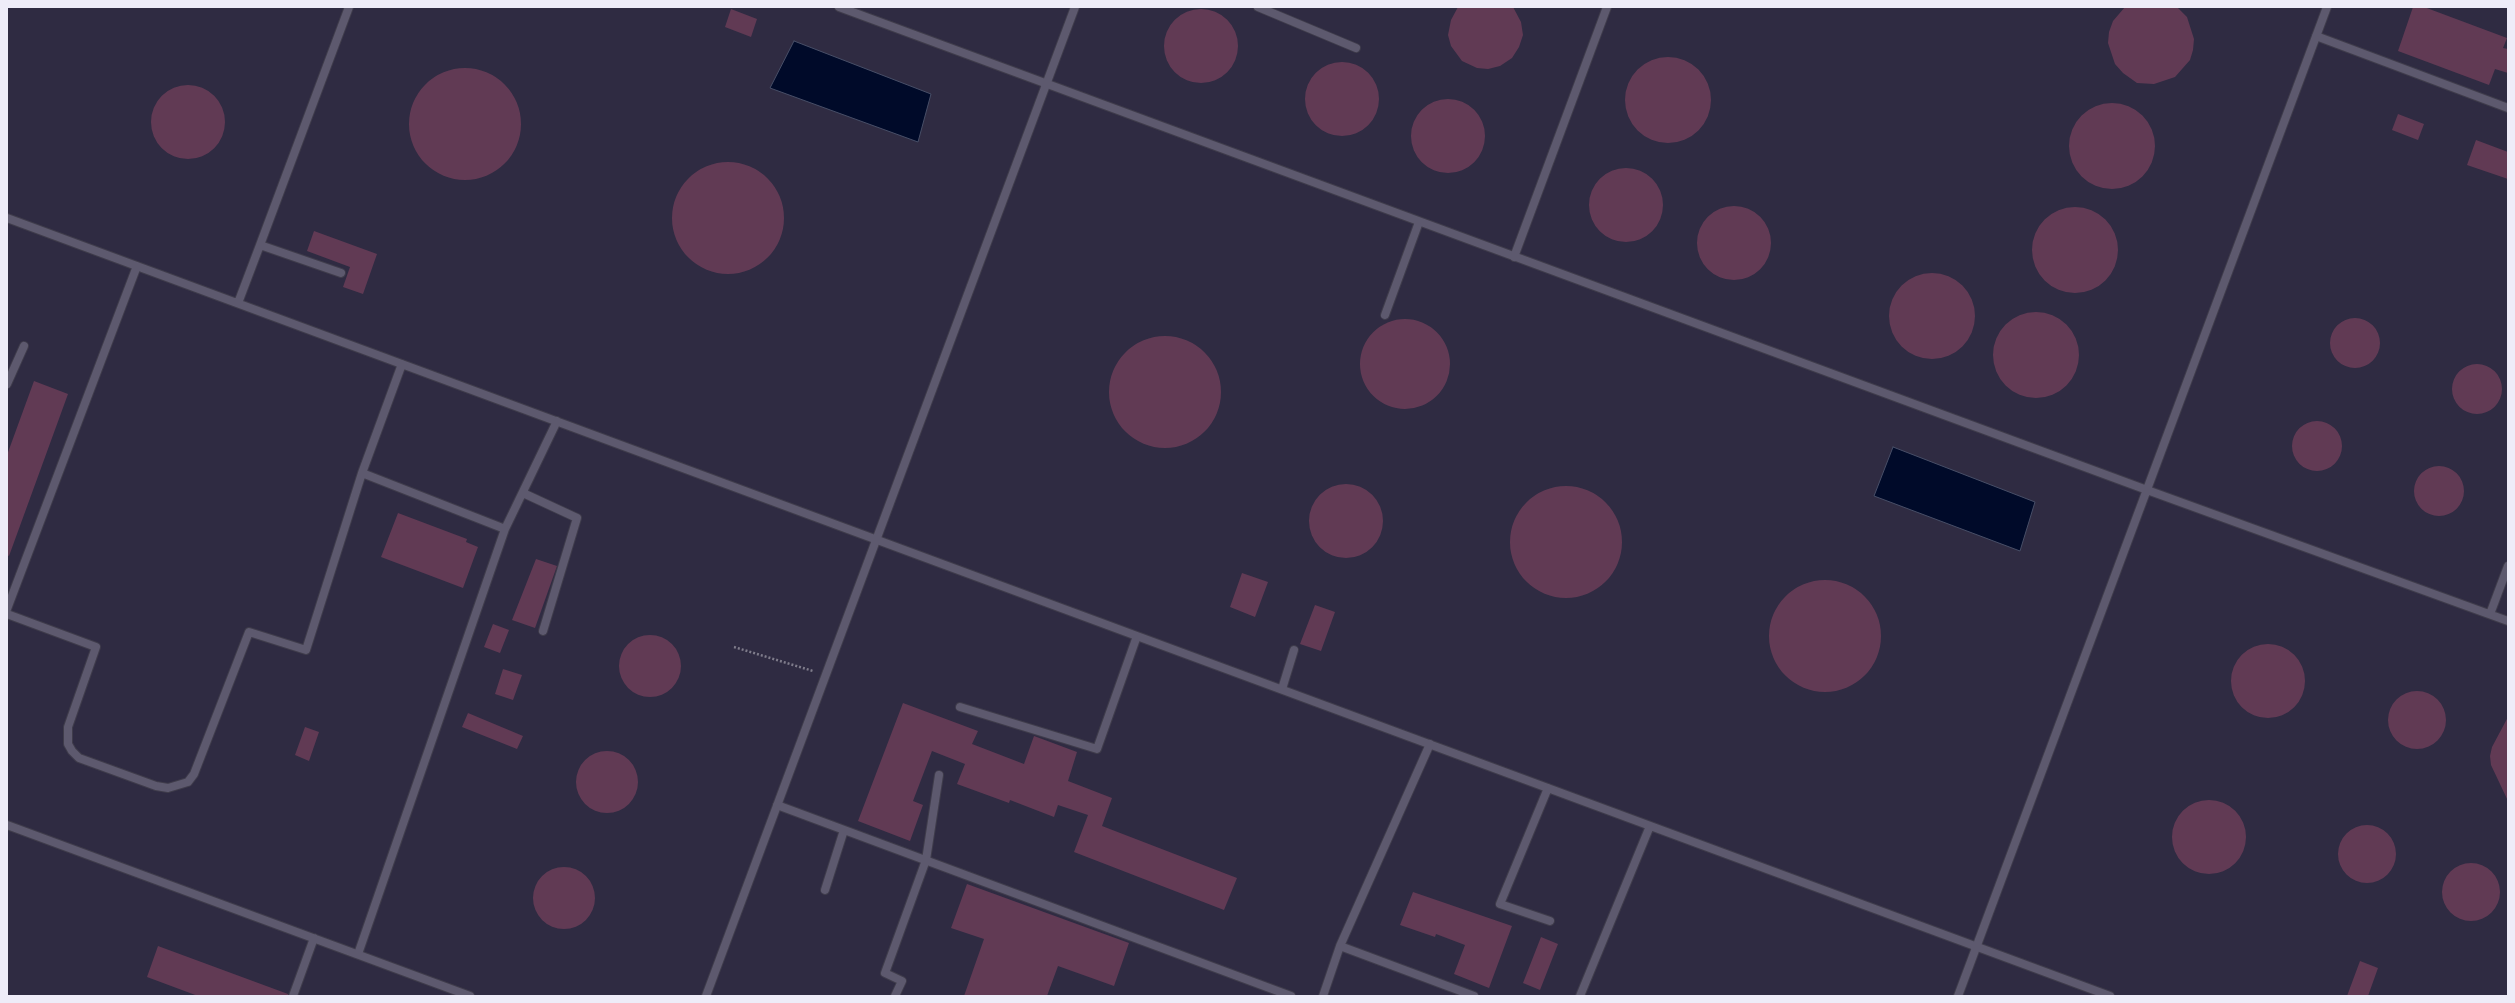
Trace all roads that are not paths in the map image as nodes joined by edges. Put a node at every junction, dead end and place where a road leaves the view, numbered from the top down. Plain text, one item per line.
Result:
1 (349, 7) edge
2 (839, 7) edge
3 (1074, 7) edge
4 (1258, 7) edge
5 (1607, 7) edge
6 (2327, 7) edge
7 (2316, 36) junction
8 (1356, 48) dead end
9 (1046, 84) junction
10 (2508, 108) edge
11 (7, 218) edge
12 (1419, 222) junction
13 (260, 244) junction
14 (1514, 257) junction
15 (138, 266) junction
16 (341, 273) dead end
17 (238, 303) junction
18 (1385, 315) dead end
19 (24, 346) dead end
20 (402, 364) junction
21 (7, 384) edge
22 (557, 421) junction
23 (362, 473) junction
24 (2147, 490) junction
25 (523, 493) junction
26 (505, 529) junction
27 (876, 539) junction
28 (2508, 566) edge
29 (7, 609) edge
30 (7, 614) edge
31 (2490, 614) junction
32 (2508, 621) edge
33 (543, 631) dead end
34 (1137, 636) junction
35 (1294, 650) dead end
36 (1282, 690) junction
37 (960, 707) dead end
38 (1430, 744) junction
39 (939, 775) dead end
40 (1548, 788) junction
41 (777, 805) junction
42 (7, 825) edge
43 (1650, 826) junction
44 (844, 830) junction
45 (926, 860) junction
46 (825, 890) dead end
47 (1550, 921) dead end
48 (314, 938) junction
49 (1340, 946) junction
50 (1977, 947) junction
51 (358, 954) junction
52 (293, 996) edge
53 (470, 996) edge
54 (706, 996) edge
55 (895, 996) edge
56 (1291, 996) edge
57 (1323, 996) edge
58 (1474, 996) edge
59 (1580, 996) edge
60 (1958, 996) edge
61 (2110, 996) edge

1 - 13 lane
2 - 9 lane
3 - 9 lane
4 - 8 lane
5 - 14 lane
6 - 7 lane
7 - 10 lane
7 - 24 lane
9 - 12 lane
9 - 27 lane
11 - 15 lane
12 - 14 lane
12 - 18 lane
13 - 16 lane
13 - 17 lane
14 - 24 lane
15 - 17 lane
15 - 29 lane
17 - 20 lane
19 - 21 lane
20 - 22 lane
20 - 23 lane
22 - 25 lane
22 - 27 lane
23 - 26 lane
23 - 30 lane
24 - 31 lane
24 - 50 lane
25 - 26 lane
25 - 33 lane
26 - 51 lane
27 - 34 lane
27 - 41 lane
28 - 31 lane
31 - 32 lane
34 - 36 lane
34 - 37 lane
35 - 36 lane
36 - 38 lane
38 - 40 lane
38 - 49 lane
39 - 45 lane
40 - 43 lane
40 - 47 lane
41 - 44 lane
41 - 54 lane
42 - 48 lane
43 - 50 lane
43 - 59 lane
44 - 45 lane
44 - 46 lane
45 - 55 lane
45 - 56 lane
48 - 51 lane
48 - 52 lane
49 - 57 lane
49 - 58 lane
50 - 60 lane
50 - 61 lane
51 - 53 lane

